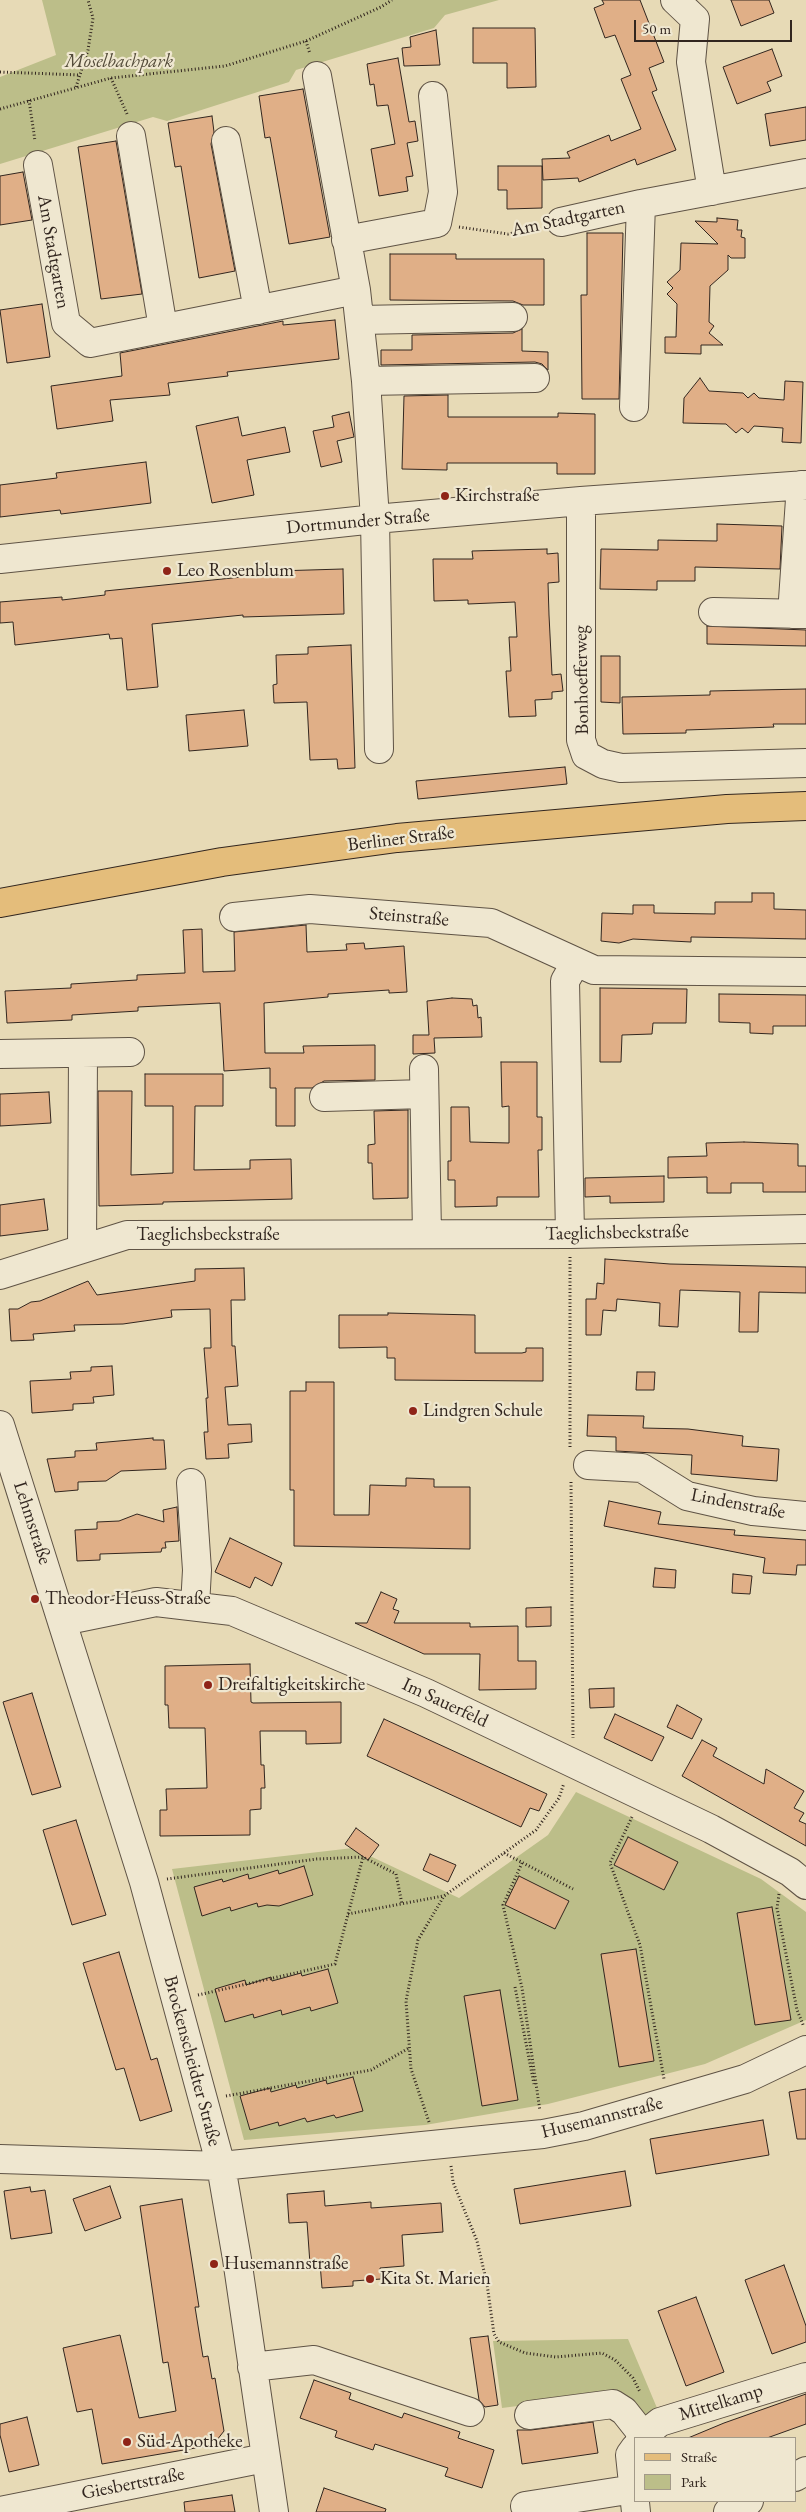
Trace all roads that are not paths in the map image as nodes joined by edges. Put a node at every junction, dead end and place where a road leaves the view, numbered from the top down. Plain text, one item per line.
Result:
1 (675, 0) edge
2 (317, 76) dead end
3 (433, 96) dead end
4 (131, 136) road end
5 (226, 141) dead end
6 (38, 165) road end
7 (806, 173) edge
8 (712, 191) junction
9 (641, 204) junction
10 (561, 222) road end
11 (346, 240) junction
12 (356, 290) junction
13 (258, 310) junction
14 (513, 317) dead end
15 (360, 320) junction
16 (163, 328) junction
17 (535, 378) dead end
18 (366, 381) junction
19 (634, 407) dead end
20 (803, 485) edge
21 (581, 501) junction
22 (375, 519) junction
23 (0, 559) edge
24 (713, 612) dead end
25 (799, 614) edge
26 (379, 750) dead end
27 (806, 763) edge
28 (806, 806) edge
29 (0, 903) edge
30 (234, 917) dead end
31 (576, 962) junction
32 (806, 972) edge
33 (130, 1052) dead end
34 (83, 1053) junction
35 (0, 1054) edge
36 (324, 1097) dead end
37 (806, 1229) edge
38 (427, 1234) junction
39 (570, 1234) junction
40 (82, 1249) junction
41 (0, 1274) edge
42 (0, 1425) edge
43 (576, 1463) road end
44 (7, 1471) edge
45 (191, 1483) dead end
46 (806, 1516) edge
47 (195, 1606) junction
48 (63, 1621) junction
49 (798, 1879) edge
50 (806, 2050) edge
51 (0, 2159) edge
52 (221, 2166) junction
53 (252, 2367) junction
54 (806, 2377) edge
55 (470, 2412) dead end
56 (530, 2415) dead end
57 (644, 2436) edge
58 (634, 2450) edge
59 (265, 2458) junction
60 (634, 2492) edge
61 (634, 2501) edge
62 (747, 2502) edge
63 (525, 2506) dead end
64 (0, 2511) edge
65 (274, 2512) edge
66 (728, 2512) edge

1 - 8 street
2 - 11 street
3 - 11 street
4 - 16 street
5 - 13 street
6 - 16 street, Am Stadtgarten
7 - 8 street, Am Stadtgarten
8 - 9 street, Am Stadtgarten
9 - 10 street, Am Stadtgarten
9 - 19 street, Am Stadtgarten
11 - 12 street
12 - 13 street, Am Stadtgarten
12 - 15 street
13 - 16 street, Am Stadtgarten
14 - 15 street
15 - 18 street
17 - 18 street
18 - 22 street
20 - 21 street, Dortmunder Straße
20 - 25 street
21 - 22 street, Dortmunder Straße
21 - 27 street, Bonhoefferweg
22 - 23 street, Dortmunder Straße
22 - 26 street
24 - 25 street
28 - 29 main road, Berliner Straße
30 - 31 street, Steinstraße
31 - 32 street, Steinstraße
31 - 39 street
33 - 34 street
34 - 35 street
34 - 40 street
36 - 38 street
37 - 39 street, Taeglichsbeckstraße
38 - 39 street, Taeglichsbeckstraße
38 - 40 street, Taeglichsbeckstraße
40 - 41 street, Taeglichsbeckstraße
42 - 44 street, Lehmstraße
43 - 46 street, Lindenstraße
44 - 48 street, Lehmstraße
45 - 47 street
47 - 48 street, Im Sauerfeld
47 - 49 street, Im Sauerfeld
48 - 52 street, Brockenscheidter Straße
50 - 52 street, Husemannstraße
51 - 52 street, Husemannstraße
52 - 53 street, Brockenscheidter Straße
53 - 55 street
53 - 59 street, Brockenscheidter Straße
54 - 57 street, Mittelkamp
56 - 57 street
58 - 60 street
59 - 64 street, Giesbertstraße
59 - 65 street, Brockenscheidter Straße
61 - 63 street
62 - 66 street

